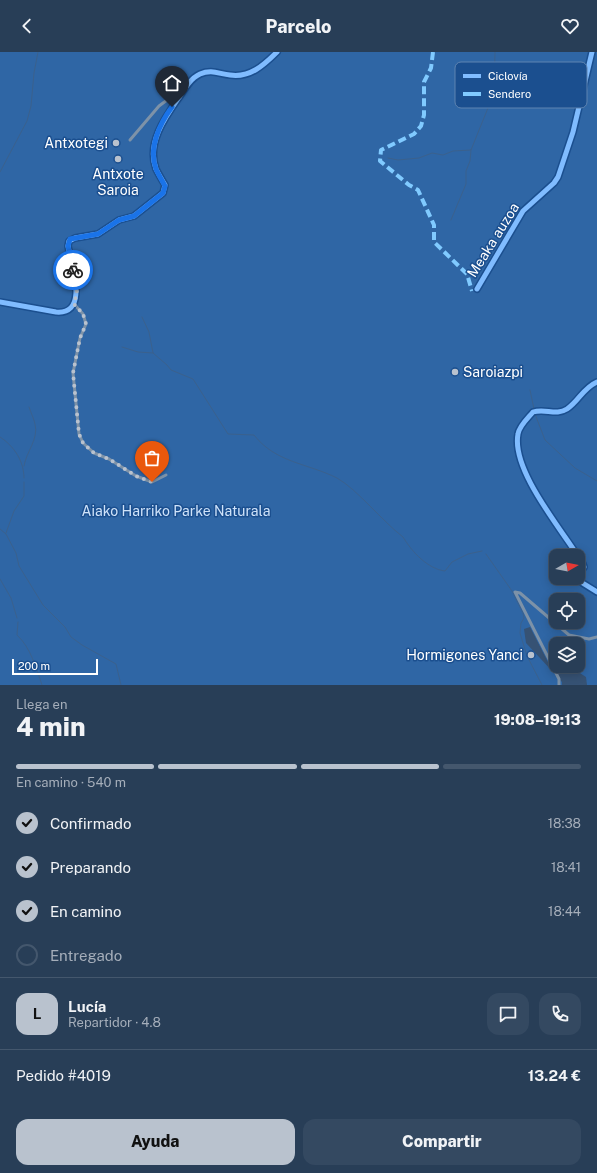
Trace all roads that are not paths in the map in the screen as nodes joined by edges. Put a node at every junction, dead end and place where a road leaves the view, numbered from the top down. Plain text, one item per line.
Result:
1 (278, 52) edge
2 (592, 52) edge
3 (587, 73) edge
4 (188, 84) junction
5 (579, 108) edge
6 (130, 140) dead end
7 (476, 289) dead end
8 (0, 302) edge
9 (74, 304) junction
10 (597, 382) edge
11 (166, 475) dead end
12 (597, 592) edge
13 (597, 639) edge
14 (559, 685) edge

1 - 4 street
2 - 3 street, Meaka auzoa
4 - 6 street
4 - 9 street
5 - 7 street, Meaka auzoa
8 - 9 street
9 - 11 street
10 - 12 street
13 - 14 street

